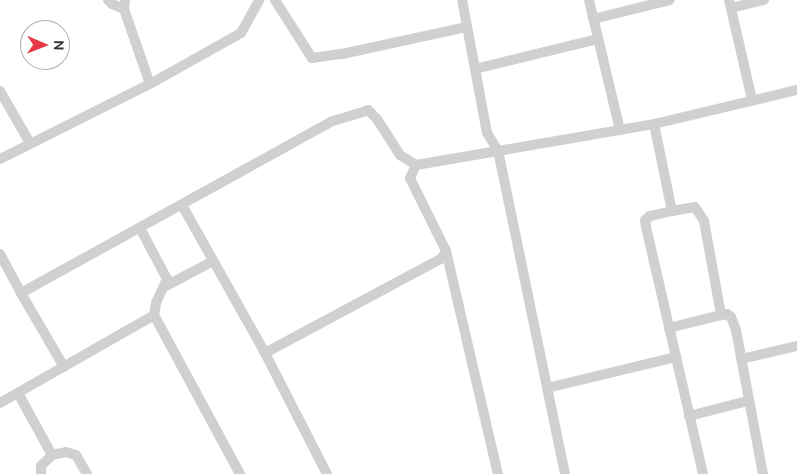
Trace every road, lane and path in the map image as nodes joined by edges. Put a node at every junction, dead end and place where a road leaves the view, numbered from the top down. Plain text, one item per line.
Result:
1 (108, 0) edge
2 (259, 0) edge
3 (275, 0) edge
4 (462, 0) edge
5 (589, 0) edge
6 (670, 0) edge
7 (764, 0) edge
8 (125, 4) edge
9 (730, 4) edge
10 (593, 19) junction
11 (467, 27) junction
12 (598, 39) junction
13 (475, 68) junction
14 (150, 84) junction
15 (797, 90) edge
16 (0, 91) edge
17 (752, 100) junction
18 (654, 124) junction
19 (620, 130) junction
20 (30, 143) junction
21 (498, 151) junction
22 (0, 159) edge
23 (416, 165) junction
24 (182, 205) junction
25 (672, 211) junction
26 (140, 228) junction
27 (446, 251) junction
28 (0, 254) edge
29 (213, 261) junction
30 (166, 286) junction
31 (21, 294) junction
32 (154, 315) junction
33 (721, 315) junction
34 (669, 328) junction
35 (797, 346) edge
36 (265, 353) junction
37 (676, 357) junction
38 (741, 359) junction
39 (64, 367) junction
40 (547, 388) junction
41 (18, 394) junction
42 (748, 401) junction
43 (0, 404) edge
44 (689, 416) junction
45 (52, 456) junction
46 (41, 474) edge
47 (87, 474) edge
48 (240, 474) edge
49 (326, 474) edge
50 (498, 474) edge
51 (565, 474) edge
52 (703, 474) edge
53 (764, 474) edge

1 - 8 street
2 - 14 street
3 - 11 street
4 - 11 street
5 - 10 street
6 - 10 street
7 - 9 street
8 - 14 street
9 - 17 street
10 - 12 street
11 - 13 street
12 - 13 street
12 - 19 street
13 - 21 street
14 - 20 street
15 - 17 street
16 - 20 street
17 - 18 street
18 - 19 street
18 - 25 street
19 - 21 street
20 - 22 street
21 - 23 street
21 - 40 street
23 - 24 street
23 - 27 street
24 - 26 street
24 - 29 street
25 - 33 street
25 - 34 street
26 - 30 street
26 - 31 street
27 - 36 street
27 - 50 street
28 - 31 street
29 - 30 street
29 - 36 street
30 - 32 street
31 - 39 street
32 - 39 street
32 - 48 street
33 - 34 street
33 - 38 street
34 - 37 street
35 - 38 street
36 - 49 street
37 - 40 street
37 - 44 street
38 - 42 street
39 - 41 street
40 - 51 street
41 - 43 street
41 - 45 street
42 - 44 street
42 - 53 street
44 - 52 street
45 - 46 street
45 - 47 street

